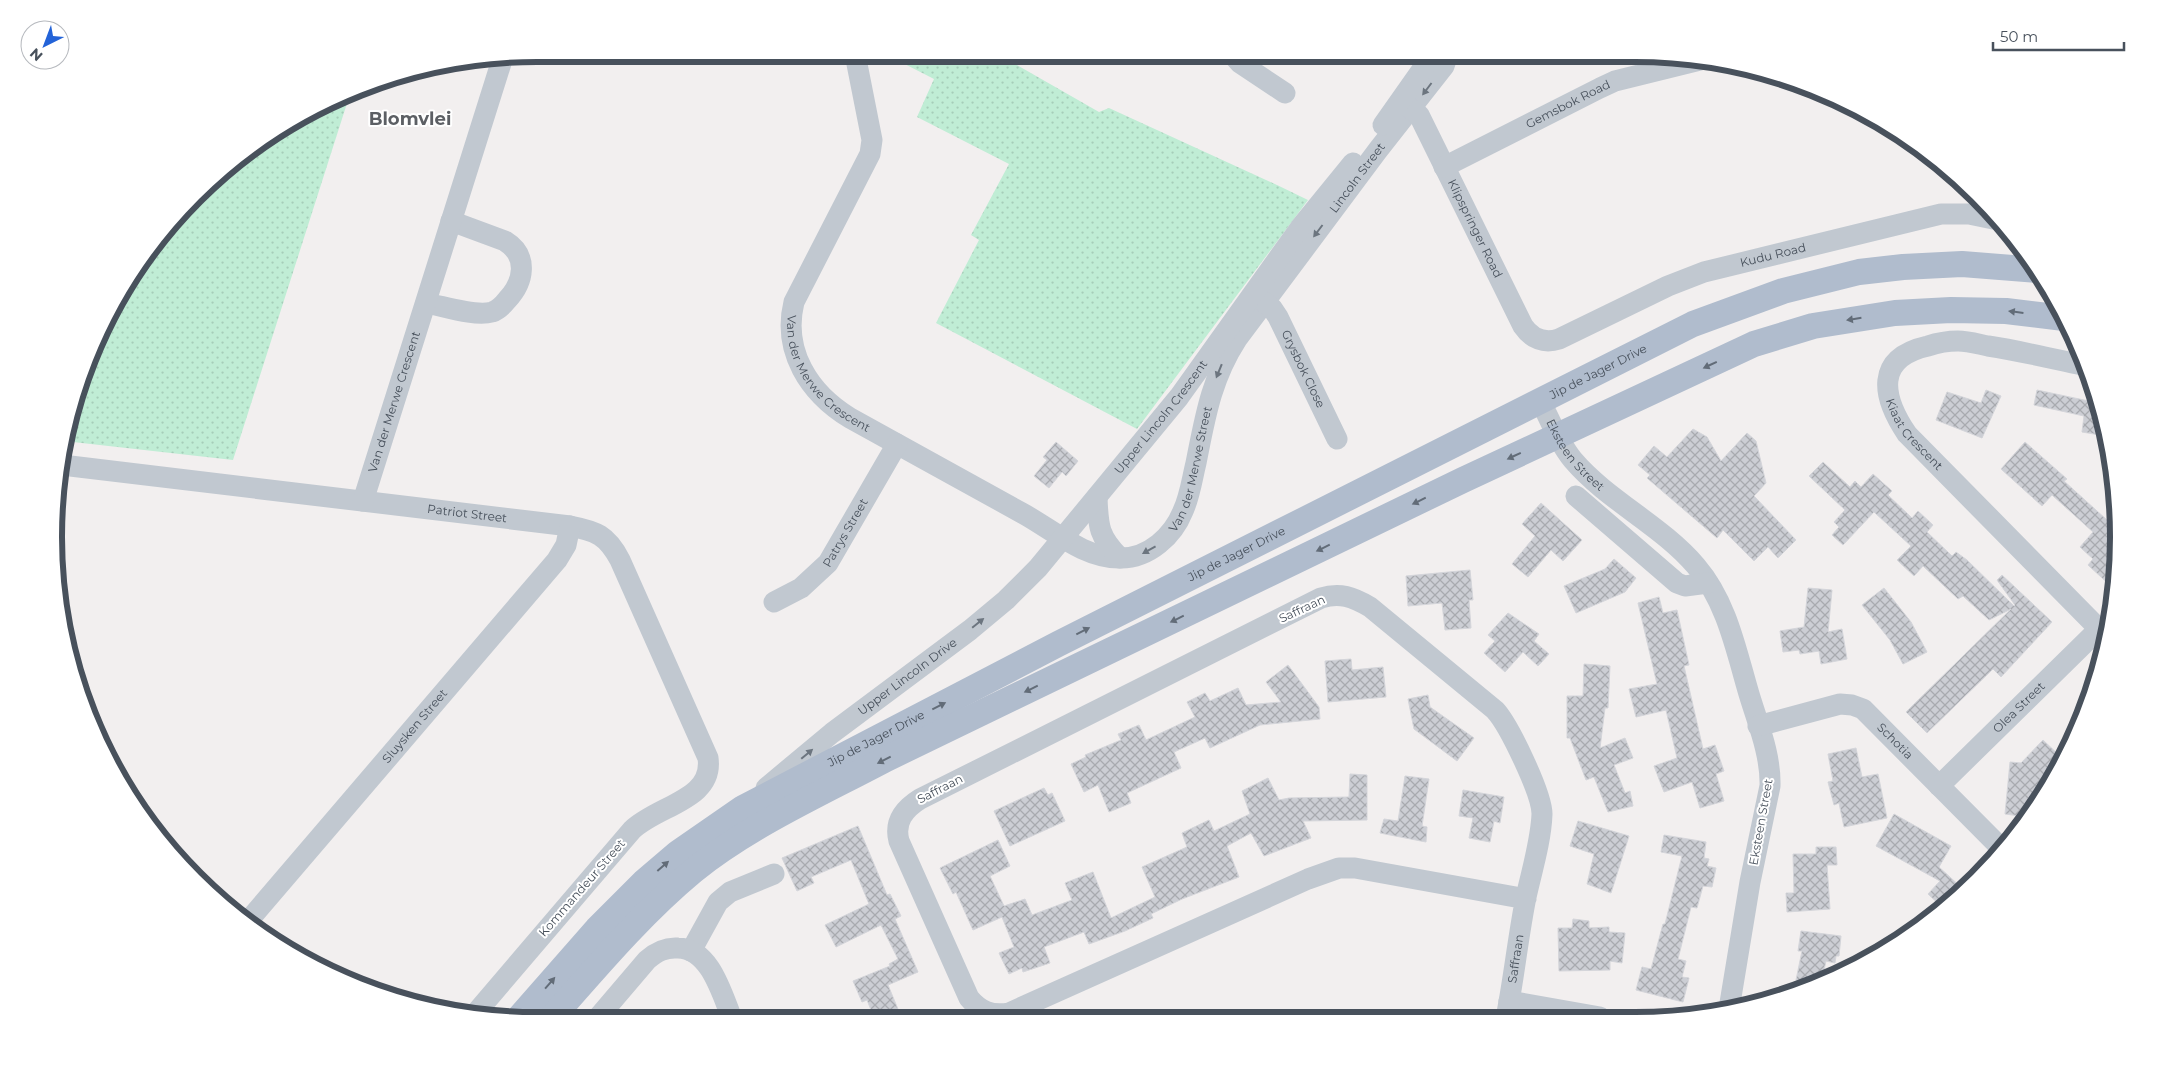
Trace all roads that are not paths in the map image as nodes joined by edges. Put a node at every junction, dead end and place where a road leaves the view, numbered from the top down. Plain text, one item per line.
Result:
1 (857, 62) edge
2 (1239, 62) edge
3 (1429, 62) edge
4 (1445, 62) edge
5 (501, 65) edge
6 (1676, 65) edge
7 (1285, 93) dead end
8 (1405, 105) junction
9 (1444, 167) junction
10 (1987, 218) edge
11 (451, 221) junction
12 (2027, 269) edge
13 (1259, 298) junction
14 (426, 303) junction
15 (2056, 317) edge
16 (1559, 339) joint
17 (2077, 364) edge
18 (1540, 400) junction
19 (1558, 435) junction
20 (1337, 439) dead end
21 (897, 444) junction
22 (69, 466) edge
23 (1576, 496) dead end
24 (1097, 497) junction
25 (363, 501) junction
26 (570, 526) junction
27 (1063, 537) junction
28 (1120, 558) junction
29 (1708, 583) junction
30 (774, 602) dead end
31 (2101, 631) edge
32 (2099, 639) edge
33 (1758, 726) junction
34 (706, 780) joint
35 (1939, 786) junction
36 (743, 808) junction
37 (1997, 845) edge
38 (774, 874) dead end
39 (1526, 899) junction
40 (251, 916) edge
41 (690, 950) junction
42 (1730, 1003) edge
43 (480, 1008) edge
44 (1508, 1009) edge
45 (525, 1012) edge
46 (557, 1012) edge
47 (603, 1012) edge
48 (728, 1012) edge
49 (985, 1012) edge
50 (1011, 1012) edge
51 (1542, 1012) edge

1 - 21 street, Van der Merwe Crescent
2 - 7 street
3 - 8 street, Lincoln Street
4 -> 8 street, Lincoln Street
5 - 11 street, Van der Merwe Crescent
6 - 9 street, Gemsbok Road
8 - 9 street, Klipspringer Road
8 - 13 street, Lincoln Street
9 - 16 street, Klipspringer Road
10 - 16 street, Kudu Road
11 - 14 street, Van der Merwe Crescent
11 - 14 street
12 - 18 main road, Jip de Jager Drive
13 - 20 street, Grysbok Close
13 - 24 street, Upper Lincoln Crescent
13 -> 28 street, Van der Merwe Street
14 - 25 street, Van der Merwe Crescent
15 -> 19 main road, Jip de Jager Drive
17 - 31 street, Kiaat Crescent
18 - 19 street, Eksteen Street
36 -> 18 main road, Jip de Jager Drive
19 - 29 street, Eksteen Street
19 -> 46 main road, Jip de Jager Drive
21 - 27 street, Van der Merwe Crescent
21 - 30 street, Patrys Street
22 - 25 street, Patriot Street
23 - 29 street, Eksteen Street
24 - 27 street, Upper Lincoln Crescent
24 - 28 street
25 - 26 street, Patriot Street
26 - 34 street, Patriot Street
26 - 40 street, Sluysken Street
27 - 28 street, Van der Merwe Street
36 -> 27 street, Upper Lincoln Drive
29 - 33 street, Eksteen Street
32 - 35 street, Olea Street
33 - 35 street, Schotia
33 - 42 street, Eksteen Street
34 - 43 street, Kommandeur Street
35 - 37 street, Schotia
45 -> 36 main road, Jip de Jager Drive
38 - 41 street
39 - 44 street, Saffraan
39 - 49 street, Saffraan
39 - 50 street, Saffraan
41 - 47 street
41 - 48 street
44 - 51 street

